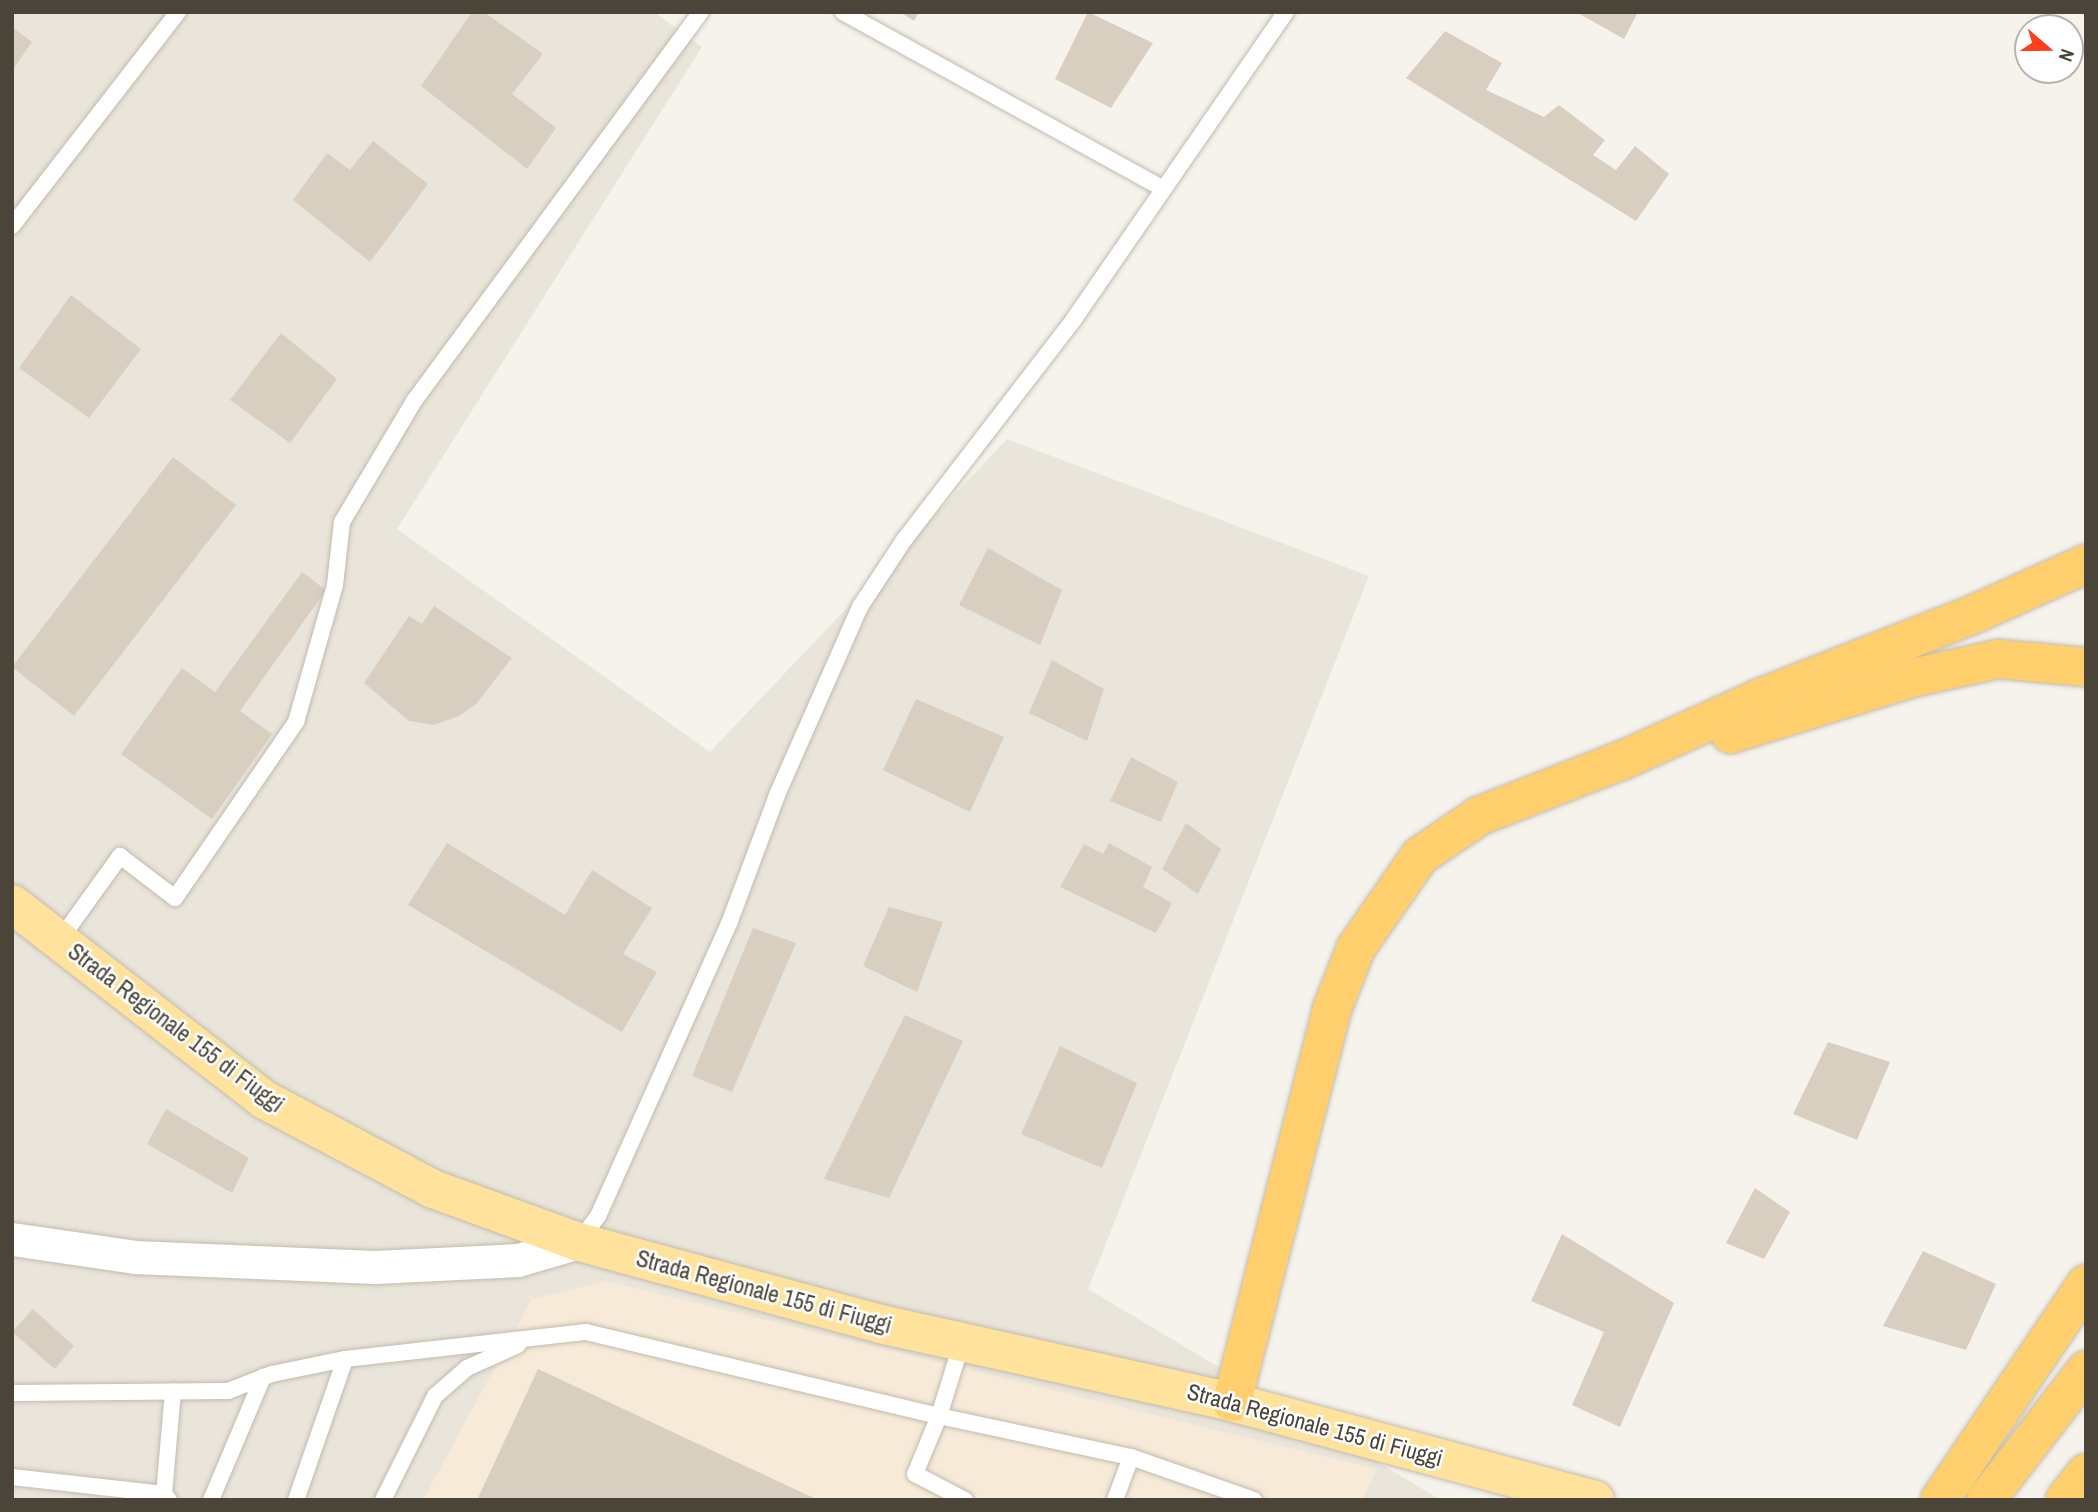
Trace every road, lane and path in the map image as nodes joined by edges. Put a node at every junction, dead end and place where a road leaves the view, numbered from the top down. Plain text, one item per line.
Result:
1 (178, 12) edge
2 (701, 12) edge
3 (843, 12) edge
4 (1286, 12) edge
5 (1163, 189) junction
6 (12, 226) edge
7 (2086, 564) edge
8 (2086, 579) edge
9 (1979, 612) junction
10 (2086, 667) edge
11 (1623, 760) junction
12 (12, 904) edge
13 (60, 941) junction
14 (12, 1238) edge
15 (579, 1242) junction
16 (2086, 1284) edge
17 (531, 1338) junction
18 (962, 1342) junction
19 (345, 1359) junction
20 (2086, 1370) edge
21 (263, 1377) junction
22 (173, 1391) junction
23 (12, 1393) edge
24 (1232, 1402) junction
25 (939, 1416) junction
26 (1131, 1457) junction
27 (2086, 1473) edge
28 (12, 1477) edge
29 (1944, 1494) edge
30 (166, 1497) edge
31 (211, 1500) edge
32 (296, 1500) edge
33 (383, 1500) edge
34 (965, 1500) edge
35 (1115, 1500) edge
36 (1254, 1500) edge
37 (1595, 1500) edge
38 (1986, 1500) edge
39 (2065, 1500) edge

1 - 6 lane
2 - 13 lane
3 - 5 lane
4 - 5 lane
5 - 15 lane
7 - 9 highway
8 - 9 highway
9 - 11 highway
10 - 11 highway
11 - 24 highway
12 - 13 main road, Strada Regionale 155 di Fiuggi
13 - 15 main road, Strada Regionale 155 di Fiuggi
14 - 15 street
15 - 18 main road, Strada Regionale 155 di Fiuggi
16 - 29 highway
17 - 19 lane
17 - 25 lane
17 - 33 lane
18 - 24 main road, Strada Regionale 155 di Fiuggi
18 - 25 lane
19 - 21 lane
19 - 32 lane
20 - 38 highway
21 - 22 lane
21 - 31 lane
22 - 23 lane
22 - 30 lane
24 - 37 main road, Strada Regionale 155 di Fiuggi
25 - 26 lane
25 - 34 lane
26 - 35 lane
26 - 36 lane
27 - 39 highway
28 - 30 lane

